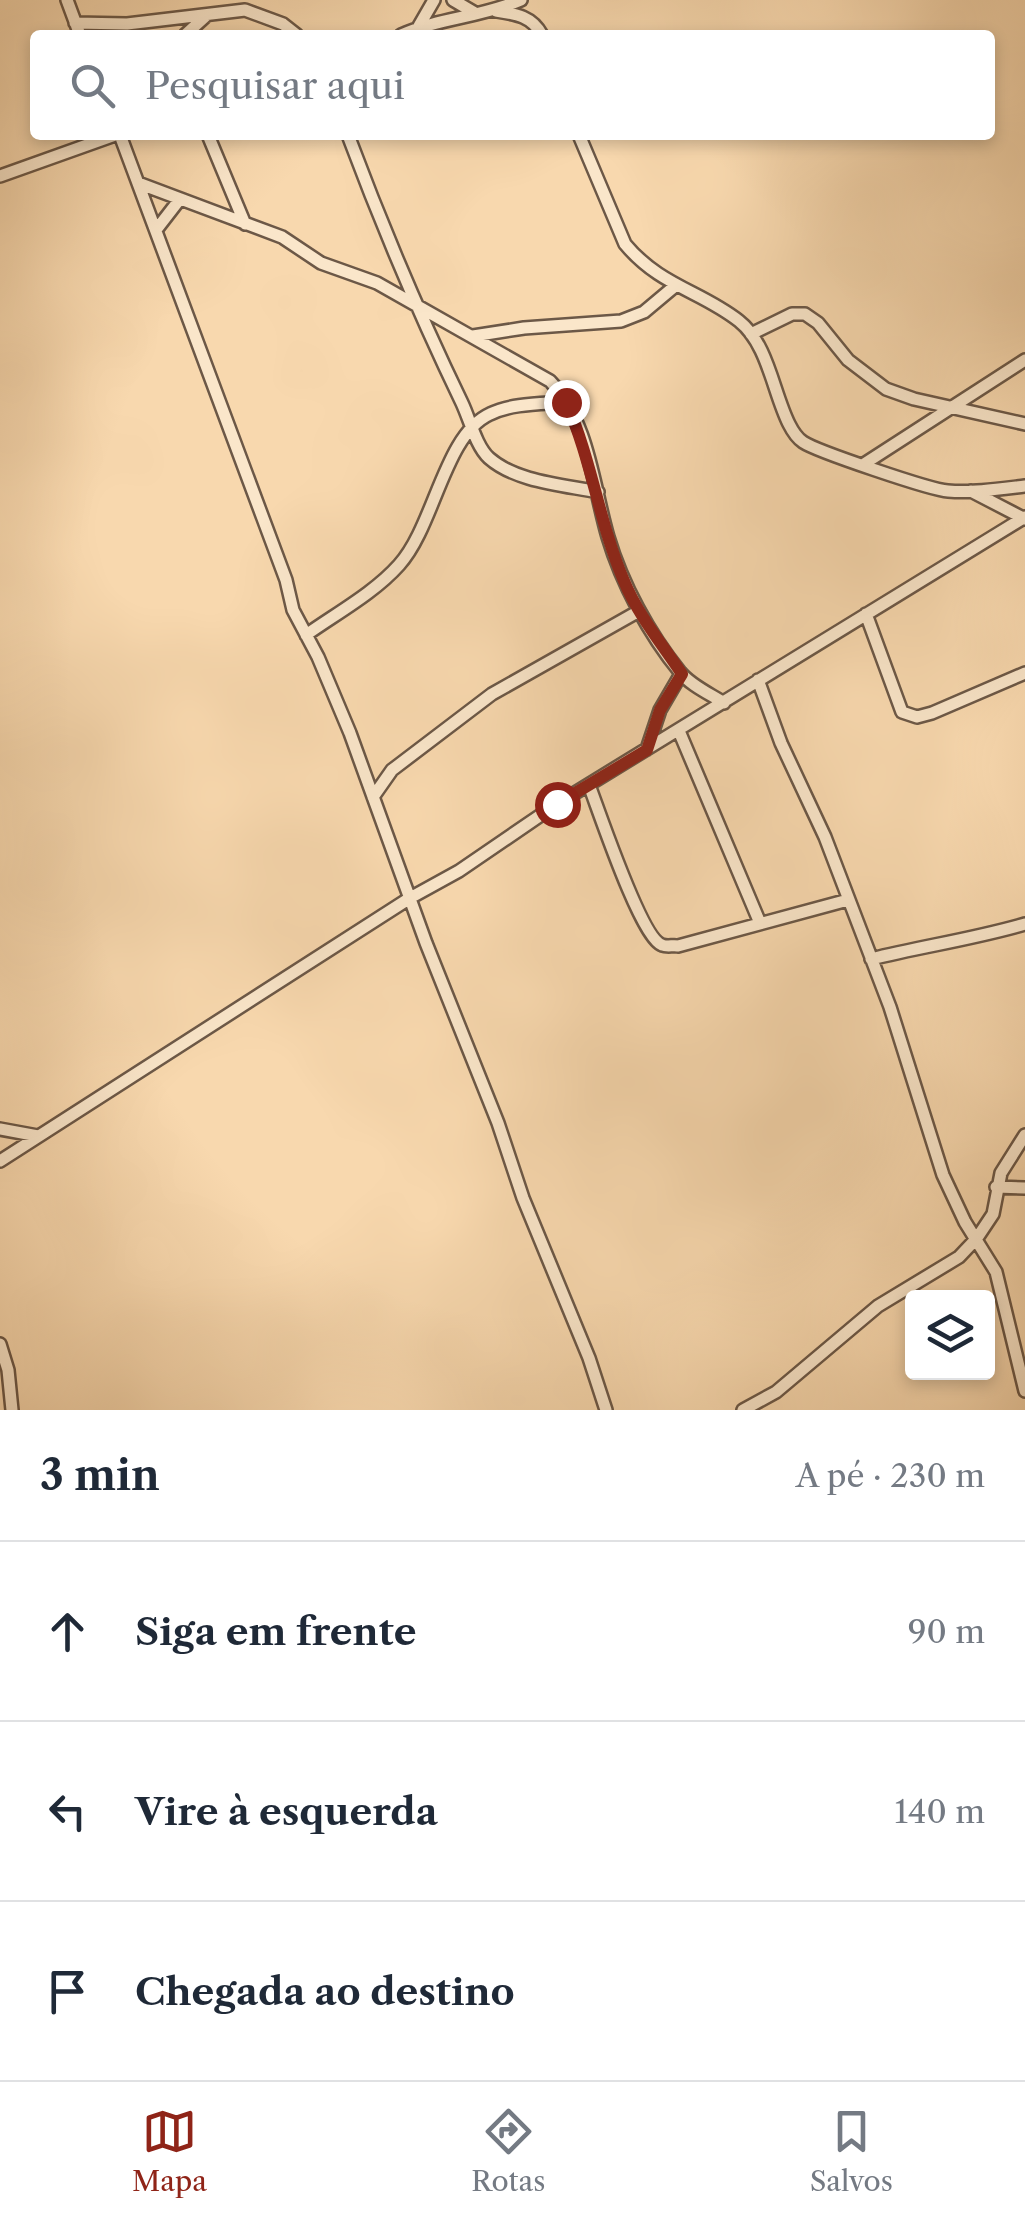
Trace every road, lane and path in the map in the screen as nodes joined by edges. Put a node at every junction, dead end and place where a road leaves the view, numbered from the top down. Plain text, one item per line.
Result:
1 (67, 0) edge
2 (434, 0) edge
3 (453, 0) edge
4 (520, 0) edge
5 (244, 5) edge
6 (496, 11) junction
7 (476, 14) junction
8 (206, 15) junction
9 (418, 27) junction
10 (78, 29) edge
11 (190, 30) edge
12 (290, 30) edge
13 (412, 30) edge
14 (539, 30) edge
15 (103, 140) edge
16 (119, 140) edge
17 (210, 140) edge
18 (350, 140) edge
19 (581, 140) edge
20 (0, 176) edge
21 (138, 183) junction
22 (180, 200) junction
23 (245, 224) junction
24 (156, 230) junction
25 (675, 286) junction
26 (418, 309) junction
27 (752, 334) junction
28 (473, 336) junction
29 (1025, 360) edge
30 (566, 402) junction
31 (957, 406) junction
32 (1025, 424) edge
33 (473, 426) junction
34 (864, 464) junction
35 (1025, 486) edge
36 (971, 491) junction
37 (598, 492) junction
38 (1024, 518) edge
39 (639, 611) junction
40 (866, 614) junction
41 (306, 635) junction
42 (1025, 673) edge
43 (682, 674) junction
44 (758, 680) junction
45 (724, 703) junction
46 (679, 732) junction
47 (647, 750) junction
48 (589, 785) junction
49 (373, 797) junction
50 (410, 898) junction
51 (848, 900) junction
52 (760, 923) junction
53 (1025, 924) edge
54 (871, 958) junction
55 (0, 1129) edge
56 (1025, 1135) edge
57 (38, 1136) junction
58 (0, 1161) edge
59 (996, 1187) junction
60 (1025, 1188) edge
61 (977, 1238) junction
62 (1025, 1335) edge
63 (1010, 1340) junction
64 (0, 1344) edge
65 (1025, 1391) edge
66 (12, 1410) edge
67 (606, 1410) edge
68 (743, 1410) edge

1 - 10 street
2 - 9 street
3 - 7 street
4 - 6 street
5 - 8 street
5 - 12 street
6 - 7 street
6 - 14 street
7 - 9 street
8 - 10 street
8 - 11 street
9 - 13 street
15 - 20 street
16 - 21 street
17 - 23 street
18 - 26 street
19 - 25 street
21 - 22 street
21 - 24 street
22 - 23 street
22 - 24 street
23 - 26 street
24 - 41 street
25 - 27 street
25 - 28 street
26 - 28 street
26 - 33 street
27 - 31 street
27 - 34 street
28 - 30 street
29 - 31 street
30 - 33 street
30 - 37 street
31 - 32 street
31 - 34 street
33 - 37 street
33 - 41 street
34 - 36 street
35 - 36 street
36 - 38 street
37 - 39 street
38 - 40 street
39 - 43 street
39 - 49 street
40 - 42 street
40 - 44 street
41 - 49 street
43 - 45 street
43 - 47 street
44 - 45 street
44 - 51 street
45 - 46 street
46 - 47 street
46 - 52 street
47 - 48 street
48 - 50 street
48 - 52 street
49 - 50 street
50 - 57 street
50 - 67 street
51 - 52 street
51 - 54 street
53 - 54 street
54 - 61 street
55 - 57 street
56 - 59 street
57 - 58 street
59 - 60 street
59 - 61 street
61 - 63 street
61 - 68 street
62 - 63 street
63 - 65 street
64 - 66 street

